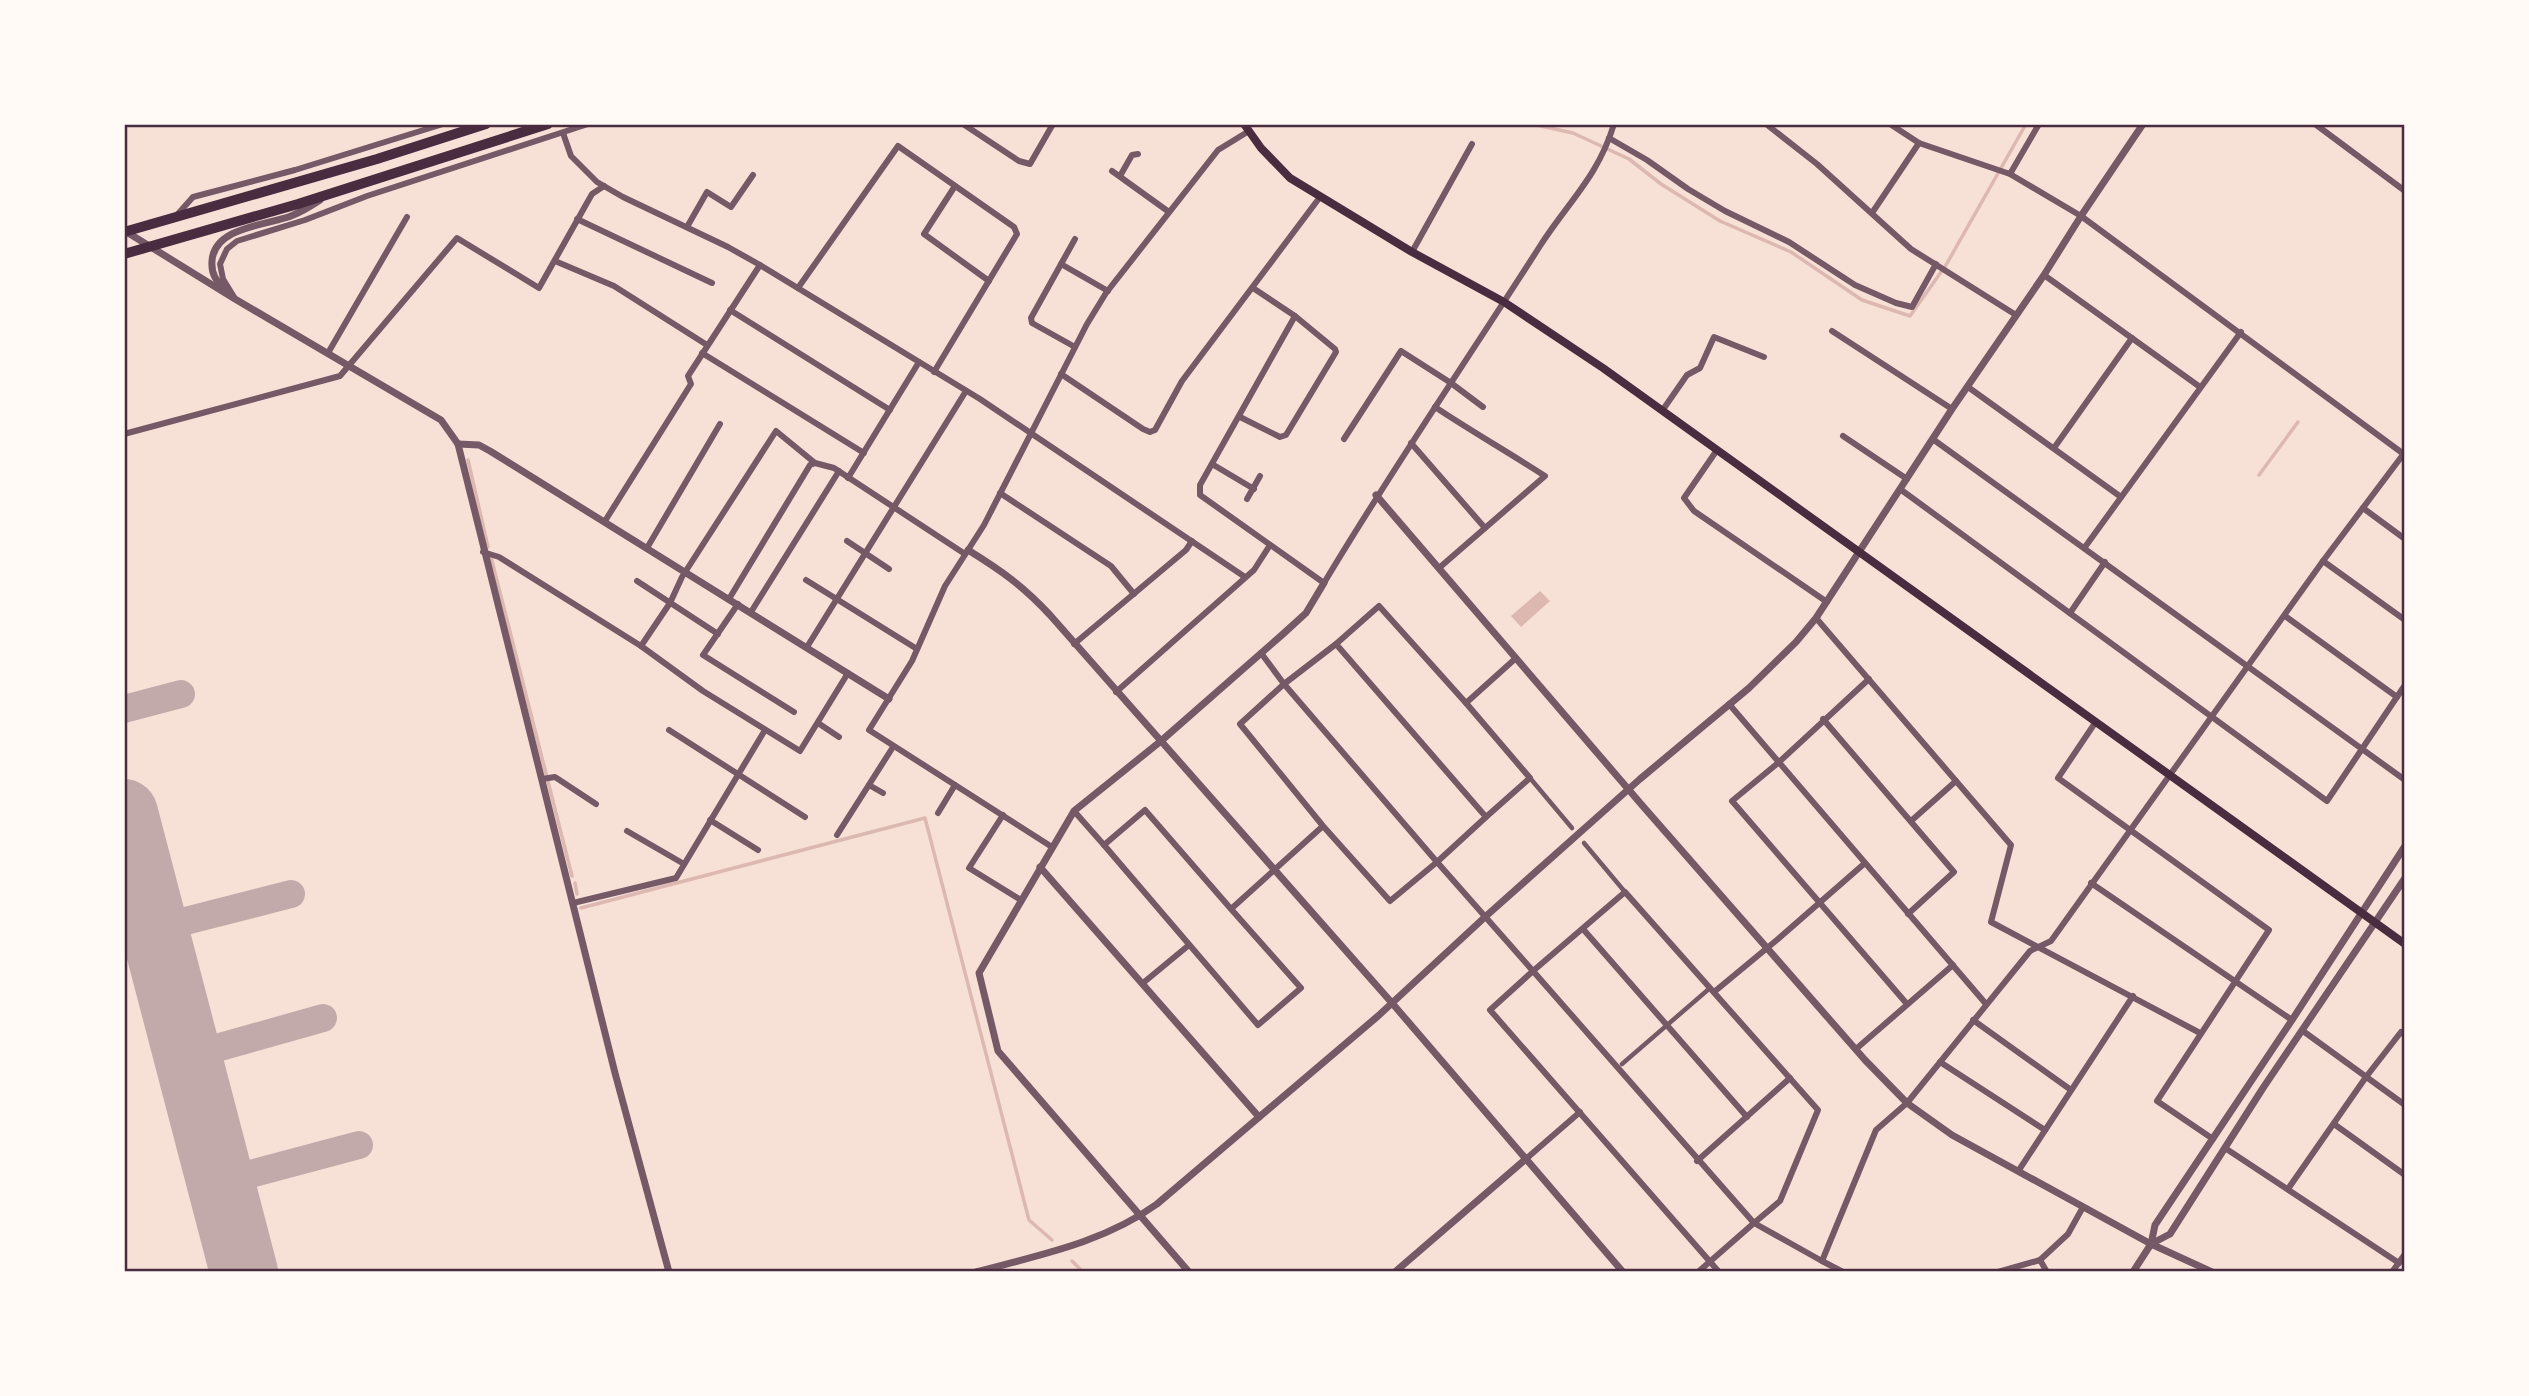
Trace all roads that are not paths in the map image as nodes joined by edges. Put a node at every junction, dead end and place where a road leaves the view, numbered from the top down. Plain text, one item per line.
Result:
1 (443, 124) edge
2 (486, 124) edge
3 (548, 124) edge
4 (588, 124) edge
5 (1053, 124) edge
6 (1614, 124) edge
7 (1766, 124) edge
8 (1890, 124) edge
9 (2039, 124) edge
10 (2143, 124) edge
11 (2315, 124) edge
12 (967, 125) edge
13 (1247, 128) edge
14 (563, 134) junction
15 (1609, 140) junction
16 (1919, 143) junction
17 (1472, 144) dead end
18 (1138, 154) dead end
19 (1112, 171) dead end
20 (2010, 174) junction
21 (753, 175) dead end
22 (1120, 176) junction
23 (604, 186) junction
24 (955, 186) junction
25 (2405, 191) edge
26 (337, 192) junction
27 (1320, 197) junction
28 (1169, 212) junction
29 (1872, 214) junction
30 (2081, 216) junction
31 (175, 217) junction
32 (407, 217) dead end
33 (577, 219) junction
34 (687, 227) junction
35 (125, 231) edge
36 (1075, 239) dead end
37 (147, 246) junction
38 (1412, 252) junction
39 (124, 254) edge
40 (555, 261) junction
41 (1061, 264) junction
42 (760, 265) junction
43 (1938, 266) junction
44 (2044, 275) junction
45 (989, 281) junction
46 (712, 283) dead end
47 (798, 288) junction
48 (1252, 288) junction
49 (1108, 291) junction
50 (235, 299) junction
51 (1504, 302) junction
52 (730, 310) junction
53 (2017, 315) junction
54 (1295, 316) junction
55 (1832, 331) dead end
56 (2241, 332) junction
57 (2132, 338) junction
58 (707, 345) junction
59 (1075, 347) junction
60 (328, 353) junction
61 (702, 353) junction
62 (1764, 357) dead end
63 (919, 362) junction
64 (348, 365) junction
65 (934, 372) junction
66 (1061, 374) junction
67 (1451, 383) junction
68 (1968, 387) junction
69 (2200, 387) junction
70 (966, 391) junction
71 (1435, 407) junction
72 (1483, 407) dead end
73 (1952, 409) junction
74 (890, 410) junction
75 (1662, 411) junction
76 (1240, 417) junction
77 (720, 424) dead end
78 (1031, 433) junction
79 (124, 434) edge
80 (1843, 436) dead end
81 (1344, 439) dead end
82 (1934, 440) junction
83 (1411, 443) junction
84 (458, 444) junction
85 (2054, 449) junction
86 (1717, 450) junction
87 (864, 453) junction
88 (2404, 453) edge
89 (815, 463) junction
90 (1212, 464) junction
91 (839, 471) junction
92 (1260, 477) dead end
93 (848, 478) junction
94 (1907, 479) junction
95 (1254, 489) junction
96 (1900, 489) junction
97 (1000, 493) junction
98 (1376, 495) junction
99 (2121, 497) junction
100 (1247, 499) dead end
101 (893, 507) junction
102 (2363, 508) junction
103 (605, 521) junction
104 (1485, 528) junction
105 (2405, 539) edge
106 (846, 541) dead end
107 (1192, 541) junction
108 (1270, 545) junction
109 (2085, 547) junction
110 (647, 548) junction
111 (483, 552) junction
112 (967, 552) junction
113 (1860, 552) junction
114 (865, 553) junction
115 (2323, 561) junction
116 (2105, 562) junction
117 (1439, 568) junction
118 (889, 569) dead end
119 (685, 572) junction
120 (1245, 577) junction
121 (806, 580) dead end
122 (637, 581) dead end
123 (1324, 583) junction
124 (1133, 594) junction
125 (837, 598) junction
126 (729, 599) junction
127 (1827, 602) junction
128 (670, 603) junction
129 (738, 604) junction
130 (751, 612) junction
131 (2070, 613) junction
132 (2285, 616) junction
133 (1816, 618) junction
134 (2405, 620) edge
135 (718, 634) junction
136 (1074, 644) junction
137 (1335, 644) junction
138 (640, 646) junction
139 (807, 647) junction
140 (917, 649) junction
141 (1261, 653) junction
142 (1516, 658) junction
143 (2248, 666) junction
144 (848, 673) junction
145 (1869, 679) junction
146 (1284, 684) junction
147 (2405, 684) edge
148 (1116, 692) junction
149 (2397, 696) junction
150 (889, 699) junction
151 (1466, 703) junction
152 (1729, 704) junction
153 (794, 712) dead end
154 (2213, 717) junction
155 (1824, 719) junction
156 (818, 723) junction
157 (2095, 723) junction
158 (669, 730) dead end
159 (765, 730) junction
160 (839, 737) dead end
161 (1161, 741) junction
162 (893, 747) junction
163 (2362, 749) junction
164 (1778, 763) junction
165 (737, 774) junction
166 (2171, 776) junction
167 (1530, 778) junction
168 (544, 779) junction
169 (2405, 780) edge
170 (1956, 781) junction
171 (869, 785) junction
172 (955, 785) junction
173 (1629, 790) junction
174 (883, 793) dead end
175 (596, 804) dead end
176 (1074, 811) junction
177 (938, 813) dead end
178 (1003, 815) junction
179 (805, 817) dead end
180 (1486, 817) junction
181 (710, 820) junction
182 (1911, 821) junction
183 (1323, 826) junction
184 (1572, 828) dead end
185 (627, 831) dead end
186 (2131, 831) junction
187 (837, 835) dead end
188 (1584, 843) dead end
189 (1104, 845) junction
190 (2405, 846) edge
191 (1052, 847) junction
192 (758, 850) dead end
193 (1437, 862) junction
194 (1865, 863) junction
195 (684, 864) junction
196 (1040, 867) junction
197 (1274, 872) junction
198 (2405, 878) edge
199 (2091, 883) junction
200 (1625, 892) junction
201 (1021, 900) junction
202 (1820, 902) junction
203 (573, 903) junction
204 (1231, 909) junction
205 (2360, 913) junction
206 (1908, 914) junction
207 (1485, 917) junction
208 (2374, 923) junction
209 (1583, 929) junction
210 (2405, 944) edge
211 (1189, 945) junction
212 (2040, 947) junction
213 (1767, 948) junction
214 (1953, 965) junction
215 (1533, 971) junction
216 (2235, 982) junction
217 (1143, 983) junction
218 (1712, 990) junction
219 (2133, 996) junction
220 (1392, 1003) junction
221 (1907, 1004) junction
222 (1986, 1004) junction
223 (1973, 1020) junction
224 (2292, 1020) junction
225 (1666, 1025) junction
226 (2303, 1031) junction
227 (2200, 1033) junction
228 (2405, 1035) edge
229 (1856, 1049) junction
230 (1940, 1062) junction
231 (1622, 1064) dead end
232 (2366, 1077) junction
233 (1790, 1078) junction
234 (2071, 1090) junction
235 (1907, 1103) junction
236 (2405, 1105) edge
237 (1580, 1112) junction
238 (1259, 1117) junction
239 (1747, 1117) junction
240 (2334, 1124) junction
241 (2045, 1129) junction
242 (2213, 1139) junction
243 (2225, 1148) junction
244 (1527, 1158) junction
245 (1698, 1161) junction
246 (2019, 1170) junction
247 (2405, 1175) edge
248 (2288, 1189) junction
249 (2083, 1206) junction
250 (1141, 1215) junction
251 (1754, 1223) junction
252 (2151, 1244) junction
253 (2405, 1254) edge
254 (2040, 1260) junction
255 (1822, 1261) junction
256 (1710, 1262) junction
257 (2399, 1263) junction
258 (669, 1272) edge
259 (976, 1272) edge
260 (1189, 1272) edge
261 (1395, 1272) edge
262 (1623, 1272) edge
263 (1698, 1272) edge
264 (1719, 1272) edge
265 (1843, 1272) edge
266 (1998, 1272) edge
267 (2048, 1272) edge
268 (2133, 1272) edge
269 (2212, 1272) edge
270 (2392, 1272) edge

1 - 31 street
2 - 31 highway
3 - 26 highway
4 - 14 street
5 - 12 street
6 - 15 street
7 - 29 street
8 - 16 street
9 - 20 street
10 - 30 street
11 - 25 street
13 - 27 main road
13 - 28 street
14 - 23 street
14 - 50 street
15 - 43 street
15 - 51 street
16 - 20 street
16 - 29 street
17 - 38 street
18 - 22 street
19 - 22 street
20 - 30 street
21 - 34 street
22 - 28 street
23 - 33 street
23 - 34 street
24 - 45 street
24 - 45 street
24 - 47 street
26 - 37 highway
26 - 50 street
27 - 38 main road
27 - 48 street
28 - 49 street
29 - 43 street
30 - 44 street
30 - 56 street
31 - 35 highway
32 - 60 street
33 - 40 street
33 - 46 street
34 - 42 street
35 - 37 street
36 - 41 street
37 - 39 highway
37 - 50 street
38 - 51 main road
40 - 58 street
40 - 64 street
41 - 49 street
41 - 59 street
42 - 47 street
42 - 52 street
43 - 53 street
44 - 53 street
44 - 57 street
45 - 65 street
47 - 63 street
48 - 54 street
48 - 66 street
49 - 59 street
50 - 60 street
51 - 67 street
51 - 75 main road
52 - 58 street
52 - 74 street
53 - 68 street
54 - 76 street
54 - 76 street
55 - 73 street
56 - 69 street
56 - 88 street
57 - 69 street
57 - 85 street
58 - 61 street
59 - 66 street
60 - 64 street
61 - 87 street
61 - 103 street
62 - 75 street
63 - 65 street
63 - 74 street
64 - 79 street
64 - 84 street
65 - 70 street
66 - 78 street
67 - 71 street
67 - 72 street
67 - 81 street
68 - 73 street
68 - 85 street
69 - 99 street
70 - 78 street
70 - 101 street
71 - 83 street
71 - 104 street
73 - 82 street
74 - 87 street
75 - 86 main road
76 - 90 street
77 - 110 street
78 - 97 street
78 - 107 street
80 - 94 street
82 - 94 street
82 - 109 street
83 - 98 street
83 - 104 street
84 - 103 street
84 - 111 street
85 - 99 street
86 - 113 main road
86 - 127 street
87 - 93 street
88 - 102 street
89 - 91 street
89 - 119 street
89 - 126 street
90 - 95 street
90 - 108 street
91 - 93 street
91 - 130 street
92 - 95 street
93 - 101 street
94 - 96 street
95 - 100 street
96 - 113 street
96 - 131 street
97 - 112 street
97 - 124 street
98 - 117 street
98 - 123 street
99 - 109 street
101 - 112 street
101 - 114 street
102 - 105 street
102 - 115 street
103 - 110 street
104 - 117 street
106 - 114 street
107 - 120 street
107 - 124 street
108 - 120 street
108 - 123 street
109 - 116 street
110 - 119 street
111 - 138 street
111 - 168 street
112 - 136 street
112 - 140 street
113 - 127 street
113 - 157 main road
114 - 118 street
114 - 125 street
115 - 132 street
115 - 134 street
116 - 131 street
116 - 143 street
117 - 142 street
119 - 126 street
119 - 128 street
120 - 148 street
121 - 125 street
122 - 128 street
123 - 141 street
124 - 136 street
125 - 139 street
125 - 140 street
126 - 129 street
127 - 133 street
128 - 135 street
128 - 138 street
129 - 130 street
129 - 135 street
130 - 139 street
131 - 154 street
132 - 143 street
132 - 149 street
133 - 145 street
133 - 152 street
135 - 153 street
136 - 148 street
137 - 146 street
137 - 151 street
137 - 180 street
138 - 159 street
139 - 144 street
140 - 150 street
141 - 146 street
141 - 161 street
142 - 151 street
142 - 173 street
143 - 154 street
143 - 163 street
144 - 150 street
144 - 156 street
145 - 155 street
145 - 170 street
146 - 183 street
146 - 193 street
147 - 149 street
148 - 161 street
149 - 163 street
150 - 162 street
151 - 167 street
152 - 164 street
152 - 173 street
154 - 163 street
154 - 166 street
155 - 164 street
155 - 182 street
156 - 159 street
156 - 160 street
157 - 166 main road
157 - 186 street
158 - 165 street
159 - 165 street
161 - 176 street
161 - 197 street
162 - 171 street
162 - 172 street
163 - 169 street
164 - 194 street
164 - 202 street
165 - 179 street
165 - 181 street
166 - 186 street
166 - 205 main road
167 - 180 street
167 - 184 street
168 - 175 street
168 - 203 street
170 - 182 street
170 - 212 street
171 - 174 street
171 - 187 street
172 - 177 street
172 - 178 street
173 - 207 street
173 - 213 street
176 - 189 street
176 - 191 street
178 - 191 street
178 - 201 street
180 - 193 street
181 - 192 street
181 - 195 street
182 - 206 street
183 - 193 street
183 - 197 street
185 - 195 street
186 - 199 street
186 - 216 street
188 - 200 street
189 - 204 street
189 - 211 street
190 - 205 street
191 - 196 street
193 - 207 street
194 - 202 street
194 - 206 street
195 - 203 street
196 - 201 street
196 - 217 street
197 - 204 street
197 - 220 street
198 - 208 street
199 - 212 street
199 - 216 street
200 - 209 street
200 - 218 street
201 - 250 street
202 - 213 street
202 - 221 street
203 - 258 street
204 - 211 street
205 - 208 main road
205 - 224 street
206 - 214 street
207 - 215 street
207 - 220 street
208 - 210 main road
208 - 226 street
209 - 215 street
209 - 225 street
211 - 217 street
212 - 219 street
212 - 222 street
213 - 218 street
213 - 229 street
214 - 221 street
214 - 222 street
215 - 237 street
215 - 245 street
216 - 224 street
216 - 227 street
217 - 238 street
218 - 225 street
218 - 233 street
219 - 227 street
219 - 234 street
220 - 238 street
220 - 244 street
221 - 229 street
222 - 223 street
223 - 230 street
223 - 234 street
224 - 242 street
225 - 231 street
225 - 239 street
226 - 232 street
226 - 243 street
227 - 242 street
228 - 232 street
229 - 235 street
230 - 235 street
230 - 241 street
232 - 236 street
232 - 240 street
233 - 239 street
233 - 251 street
234 - 241 street
235 - 246 street
235 - 255 street
237 - 244 street
237 - 256 street
238 - 250 street
239 - 245 street
240 - 247 street
240 - 248 street
241 - 246 street
242 - 252 street
243 - 248 street
243 - 252 street
244 - 261 street
244 - 262 street
245 - 251 street
246 - 249 street
248 - 257 street
249 - 252 street
249 - 254 street
250 - 259 street
250 - 260 street
251 - 255 street
251 - 256 street
252 - 268 street
252 - 269 street
253 - 257 street
254 - 266 street
254 - 267 street
255 - 265 street
256 - 263 street
256 - 264 street
257 - 270 street

